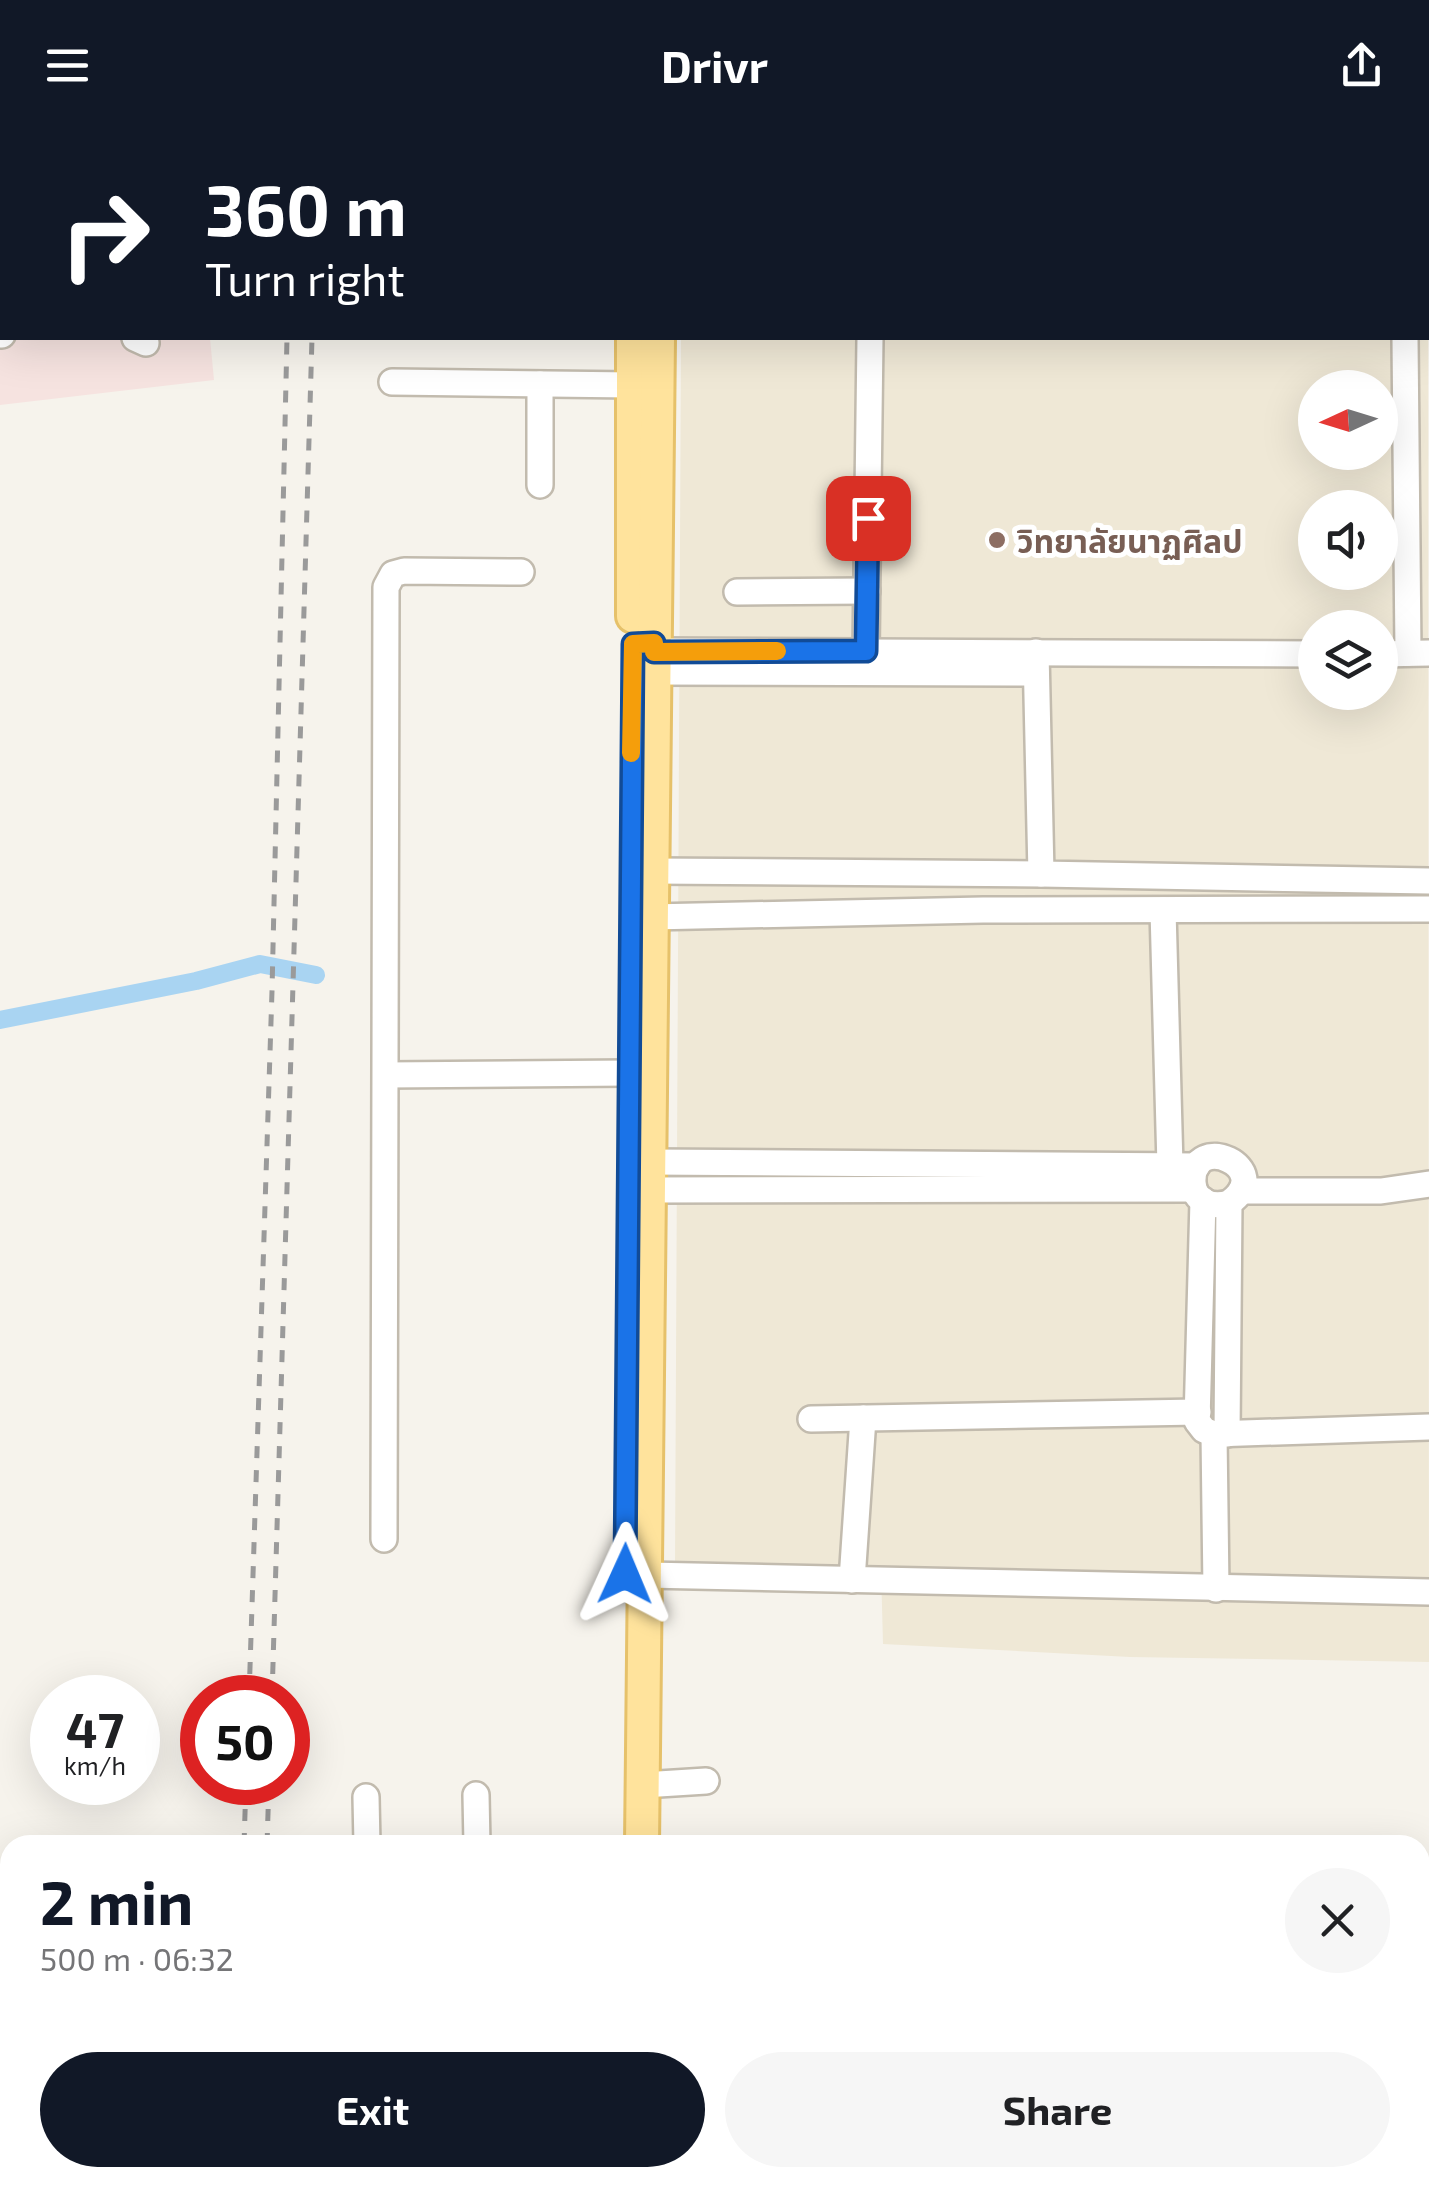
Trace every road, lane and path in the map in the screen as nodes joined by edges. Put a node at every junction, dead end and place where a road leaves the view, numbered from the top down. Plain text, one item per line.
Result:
1 (633, 340) edge
2 (658, 340) edge
3 (870, 340) edge
4 (1405, 340) edge
5 (392, 382) dead end
6 (540, 384) junction
7 (632, 385) junction
8 (540, 485) dead end
9 (522, 572) dead end
10 (1418, 580) edge
11 (867, 591) junction
12 (737, 592) dead end
13 (866, 651) junction
14 (649, 653) junction
15 (1418, 653) edge
16 (1298, 655) edge
17 (1036, 663) junction
18 (652, 872) junction
19 (1041, 874) junction
20 (1429, 881) edge
21 (1429, 909) edge
22 (1163, 910) junction
23 (651, 917) junction
24 (629, 1073) junction
25 (386, 1075) junction
26 (1170, 1166) junction
27 (638, 1176) junction
28 (1423, 1184) edge
29 (1218, 1188) junction
30 (863, 1418) junction
31 (811, 1419) dead end
32 (1209, 1425) junction
33 (1429, 1428) edge
34 (384, 1539) dead end
35 (646, 1575) junction
36 (852, 1580) junction
37 (1216, 1589) junction
38 (1429, 1592) edge
39 (706, 1781) dead end
40 (642, 1785) junction
41 (476, 1795) dead end
42 (366, 1797) dead end
43 (367, 1835) edge
44 (476, 1835) edge
45 (621, 1835) edge
46 (642, 1835) edge

1 - 7 main road
2 - 14 main road
3 - 11 street
4 - 10 street
5 - 6 street
6 - 7 street
6 - 8 street
7 - 14 main road
9 - 25 street
10 - 15 street
11 - 12 street
11 - 13 street
13 - 14 street
13 - 17 street
14 - 17 street
14 - 18 main road
14 - 24 main road
16 - 17 street
17 - 19 street
18 - 19 street
18 - 23 main road
19 - 20 street
21 - 22 street
22 - 23 street
22 - 26 street
23 - 27 main road
24 - 25 street
24 - 27 main road
25 - 34 street
26 - 27 street
26 - 29 street
27 - 29 street
27 - 35 main road
27 - 45 main road
28 - 29 street
29 - 32 street
29 - 32 street
30 - 31 street
30 - 32 street
30 - 36 street
32 - 33 street
32 - 37 street
35 - 36 street
35 - 40 main road
36 - 37 street
37 - 38 street
39 - 40 street
40 - 46 main road
41 - 44 street
42 - 43 street

